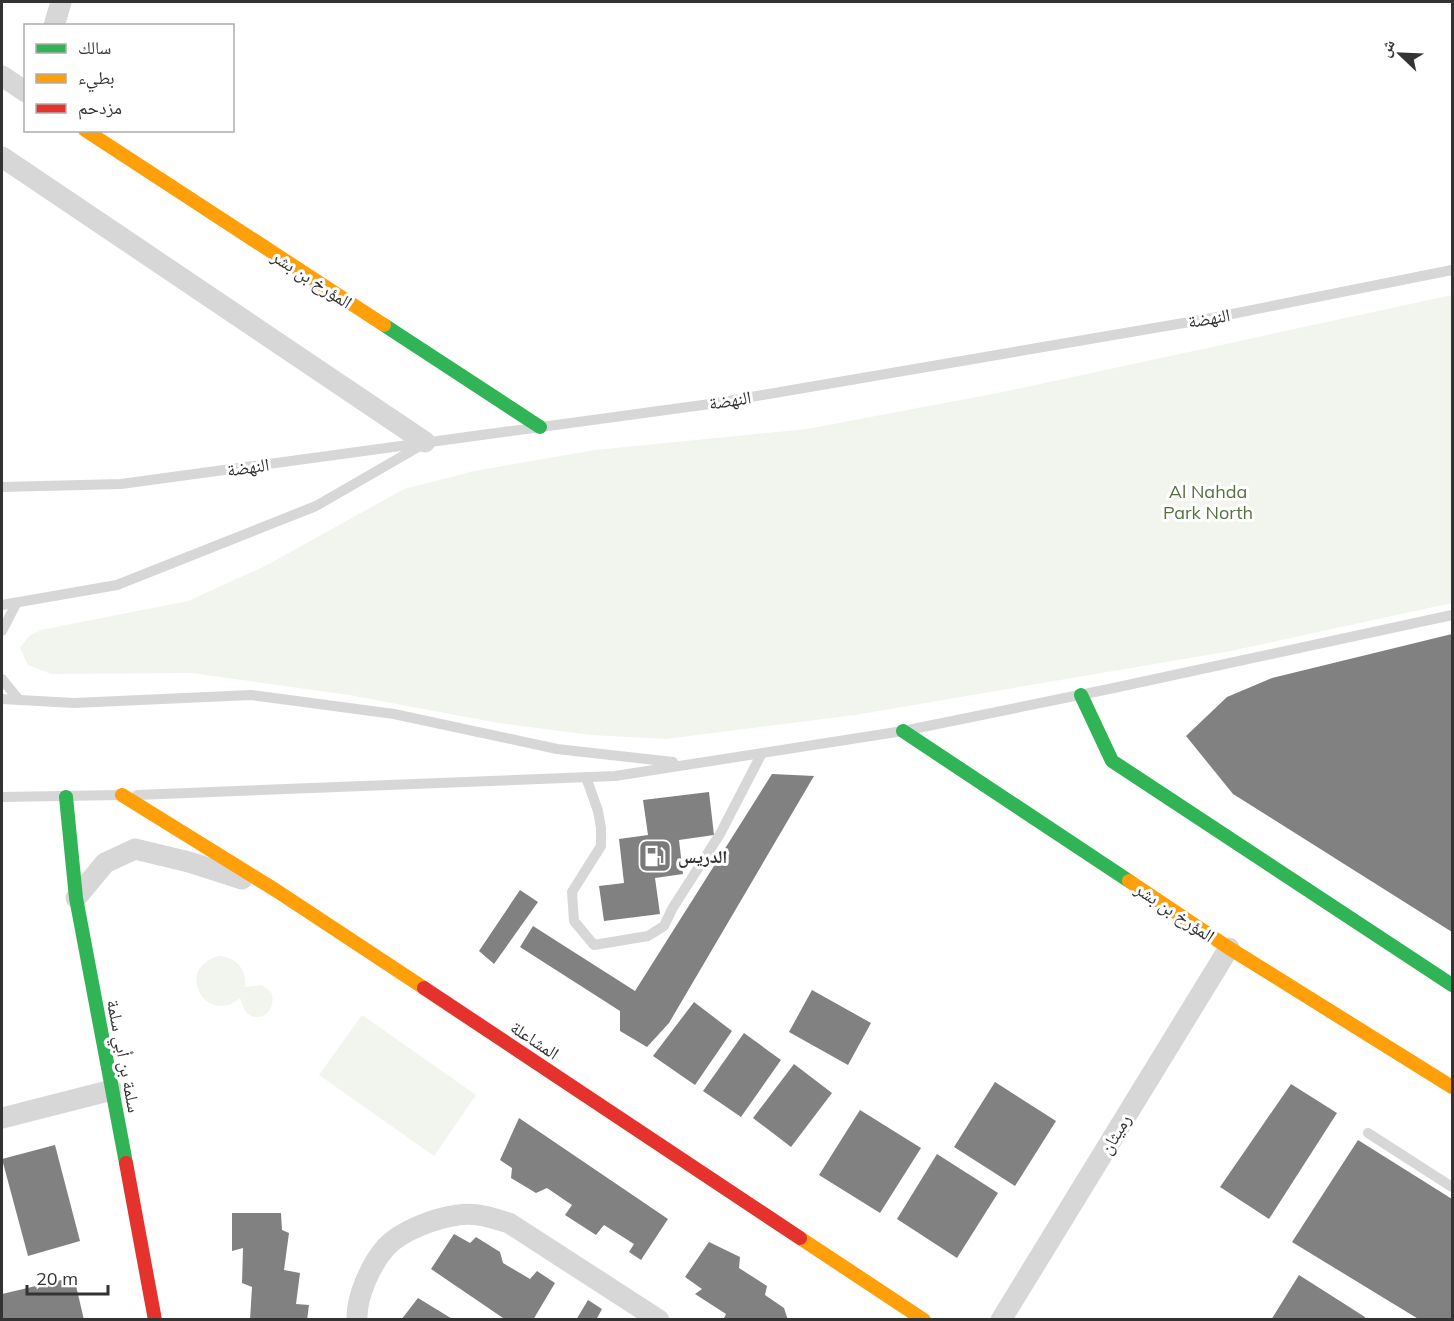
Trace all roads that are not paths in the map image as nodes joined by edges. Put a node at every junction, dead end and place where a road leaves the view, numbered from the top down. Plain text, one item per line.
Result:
1 (61, 2) edge
2 (55, 24) edge
3 (2, 76) edge
4 (24, 91) edge
5 (88, 132) edge
6 (2, 157) edge
7 (1452, 270) edge
8 (540, 427) junction
9 (425, 442) junction
10 (2, 487) edge
11 (16, 604) junction
12 (2, 605) edge
13 (1452, 615) edge
14 (2, 631) edge
15 (2, 679) edge
16 (1081, 695) junction
17 (2, 699) edge
18 (19, 700) junction
19 (903, 731) junction
20 (762, 753) junction
21 (688, 764) junction
22 (586, 777) junction
23 (122, 795) junction
24 (2, 797) edge
25 (66, 797) junction
26 (277, 891) junction
27 (76, 898) junction
28 (1229, 948) junction
29 (1452, 985) edge
30 (1452, 1087) edge
31 (112, 1090) junction
32 (2, 1118) edge
33 (1368, 1133) dead end
34 (1452, 1187) edge
35 (155, 1320) edge
36 (357, 1320) edge
37 (659, 1320) edge
38 (924, 1320) edge
39 (1001, 1320) edge

1 - 2 street
3 - 4 street
5 - 8 street, المؤرخ بن بشر
6 - 9 street
7 - 8 lane, النهضة
8 - 9 lane, النهضة
9 - 10 lane, النهضة
9 - 11 lane
11 - 12 lane
11 - 14 lane
13 - 16 lane
15 - 18 lane
16 - 19 lane
16 - 29 street
17 - 18 lane
18 - 21 lane
19 - 20 lane
19 - 28 street, المؤرخ بن بشر
20 - 21 lane
20 - 22 lane
21 - 22 lane
22 - 23 lane
23 - 25 lane
23 - 26 street, المشاعلة
24 - 25 lane
25 - 27 street, سلمة بن أبي سلمة
26 - 27 street
26 - 38 street, المشاعلة
27 - 31 street, سلمة بن أبي سلمة
28 - 30 street, المؤرخ بن بشر
28 - 39 street, رميثان
31 - 32 street
31 - 35 street, سلمة بن أبي سلمة
33 - 34 lane
36 - 37 street

